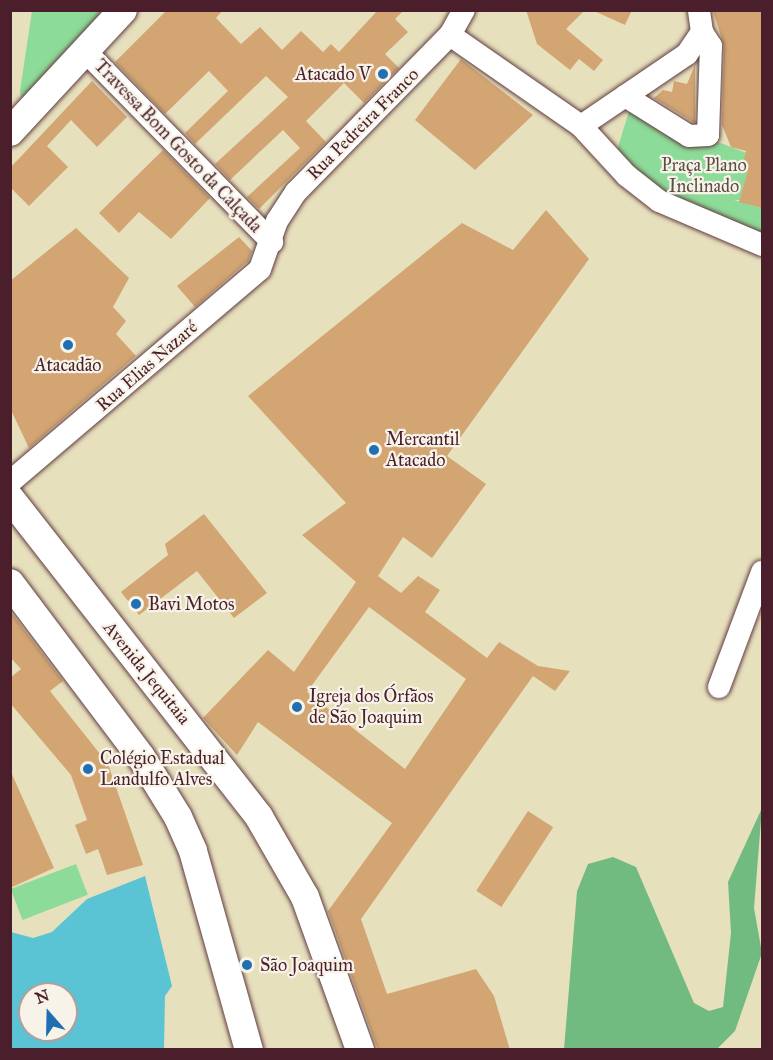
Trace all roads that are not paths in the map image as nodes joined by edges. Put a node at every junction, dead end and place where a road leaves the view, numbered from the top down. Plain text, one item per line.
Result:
1 (123, 10) edge
2 (464, 10) edge
3 (700, 21) edge
4 (450, 35) junction
5 (84, 50) junction
6 (625, 96) junction
7 (581, 126) junction
8 (10, 132) edge
9 (272, 242) junction
10 (762, 245) edge
11 (10, 482) edge
12 (10, 498) edge
13 (762, 572) edge
14 (10, 583) edge
15 (719, 687) dead end
16 (249, 1050) edge
17 (360, 1050) edge

1 - 5 main road
2 - 4 street, Rua Pedreira Franco
3 - 6 street
3 - 6 street
4 - 7 street
4 - 9 street, Rua Pedreira Franco
5 - 8 main road
5 - 9 street, Travessa Bom Gosto da Calçada
6 - 7 street
7 - 10 street
9 - 11 street, Rua Elias Nazaré
12 - 17 main road, Avenida Jequitaia
13 - 15 street
14 - 16 main road

